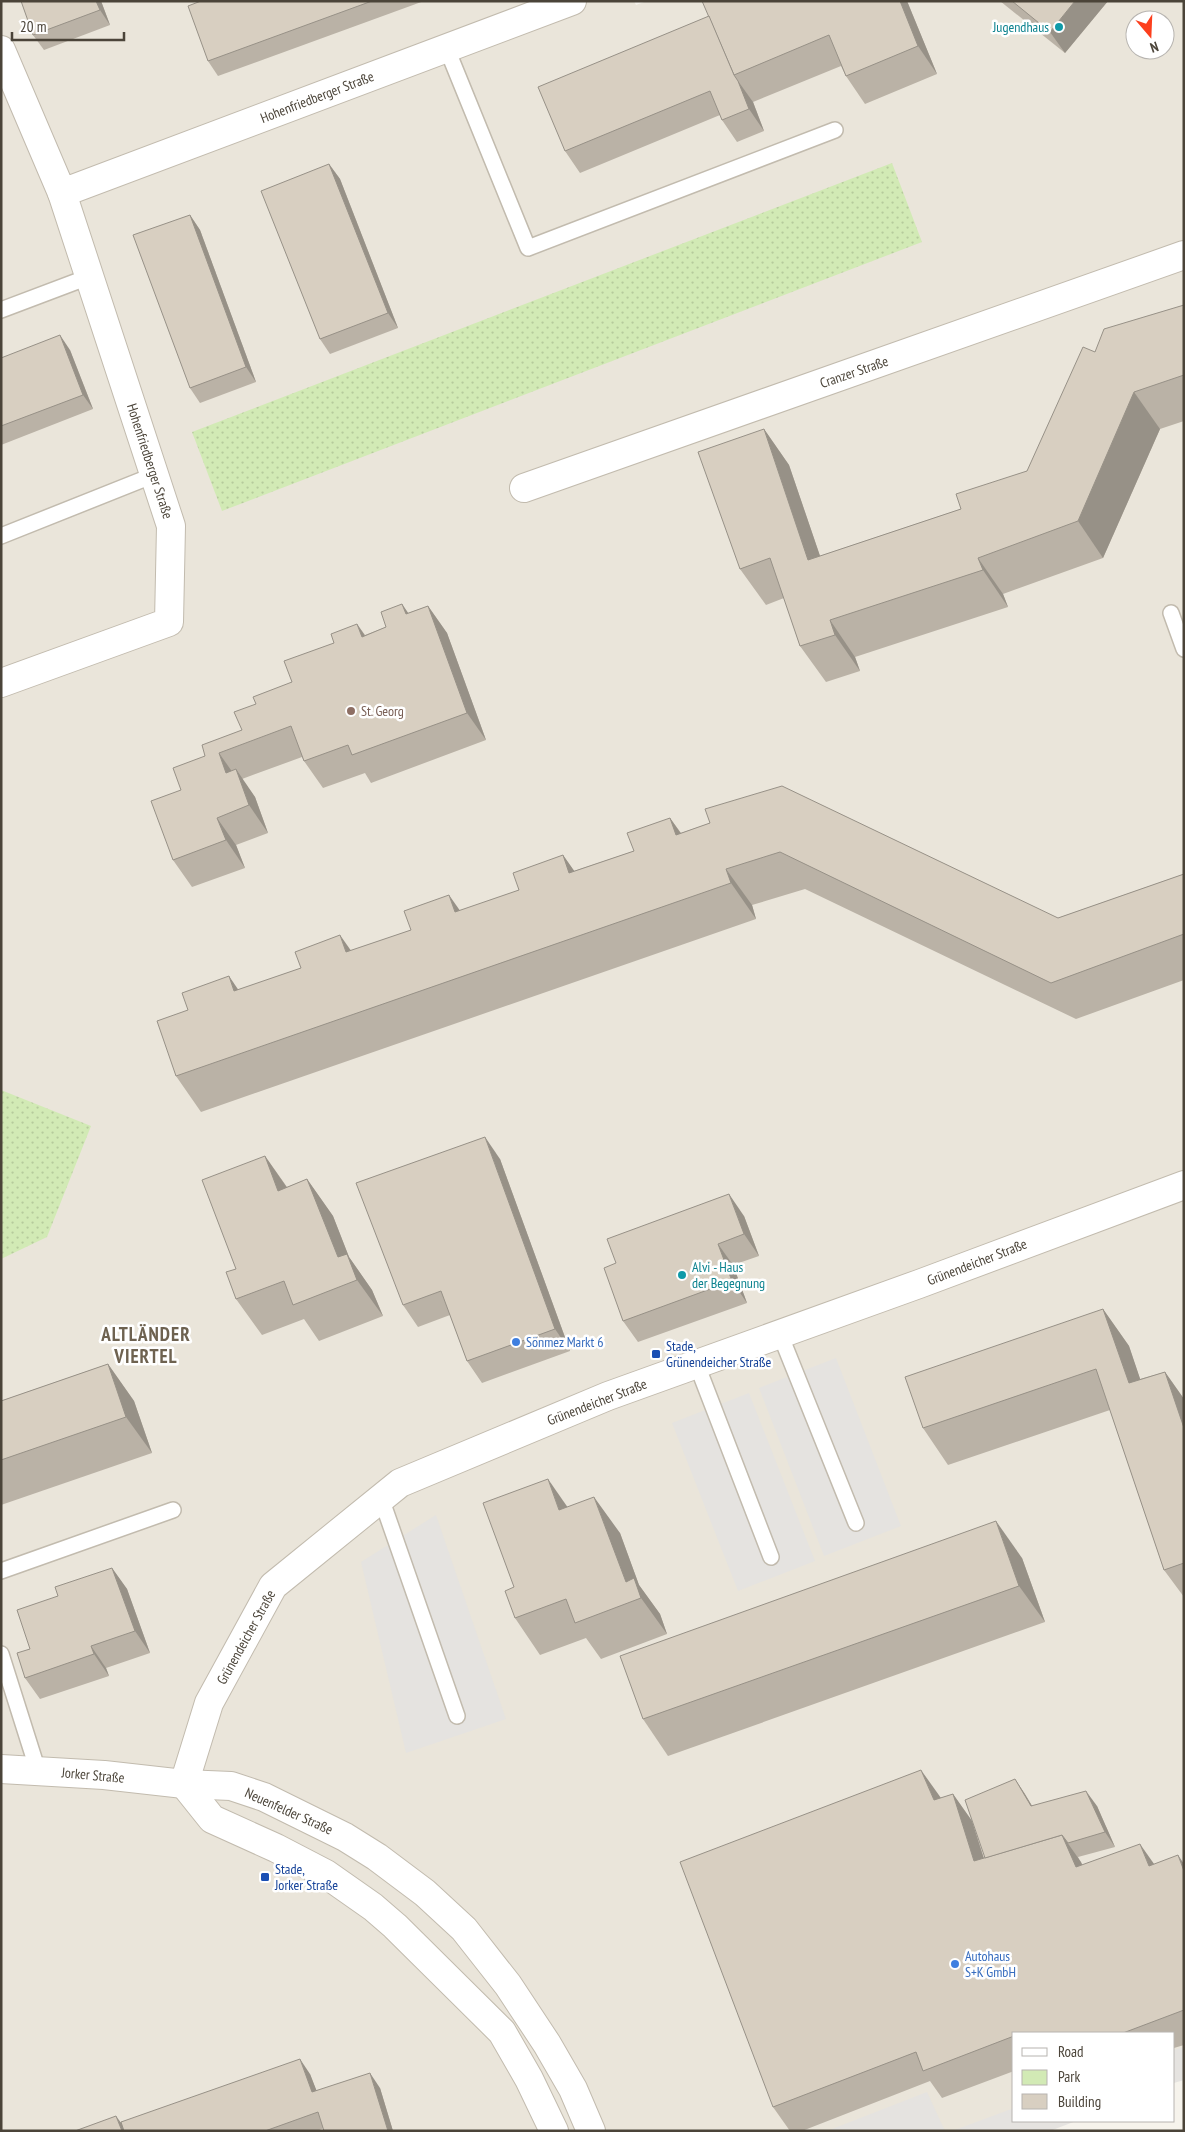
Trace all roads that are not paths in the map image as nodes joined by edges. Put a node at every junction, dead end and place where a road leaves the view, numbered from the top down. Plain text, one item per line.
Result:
1 (572, 1) edge
2 (447, 49) junction
3 (1, 50) edge
4 (835, 130) dead end
5 (62, 193) junction
6 (1184, 255) edge
7 (91, 276) junction
8 (1, 310) edge
9 (154, 475) junction
10 (524, 488) dead end
11 (1, 536) edge
12 (1171, 613) dead end
13 (1184, 649) edge
14 (1, 683) edge
15 (1184, 1185) edge
16 (780, 1334) junction
17 (696, 1365) junction
18 (381, 1498) junction
19 (173, 1510) dead end
20 (856, 1523) dead end
21 (771, 1557) dead end
22 (1, 1571) edge
23 (1, 1654) edge
24 (457, 1716) dead end
25 (1, 1769) edge
26 (38, 1771) junction
27 (184, 1784) junction
28 (554, 2131) edge
29 (591, 2131) edge

1 - 2 street, Hohenfriedberger Straße
2 - 4 lane
2 - 5 street, Hohenfriedberger Straße
3 - 5 street, Hohenfriedberger Straße
5 - 7 street, Hohenfriedberger Straße
6 - 10 street, Cranzer Straße
7 - 8 lane
7 - 9 street, Hohenfriedberger Straße
9 - 11 lane
9 - 14 street, Hohenfriedberger Straße
12 - 13 lane
15 - 16 street, Grünendeicher Straße
16 - 17 street, Grünendeicher Straße
16 - 20 lane
17 - 18 street, Grünendeicher Straße
17 - 21 lane
18 - 24 lane
18 - 27 street, Grünendeicher Straße
19 - 22 lane
23 - 26 lane
25 - 26 street, Jorker Straße
26 - 27 street, Jorker Straße
27 - 28 street
27 - 29 street, Neuenfelder Straße

